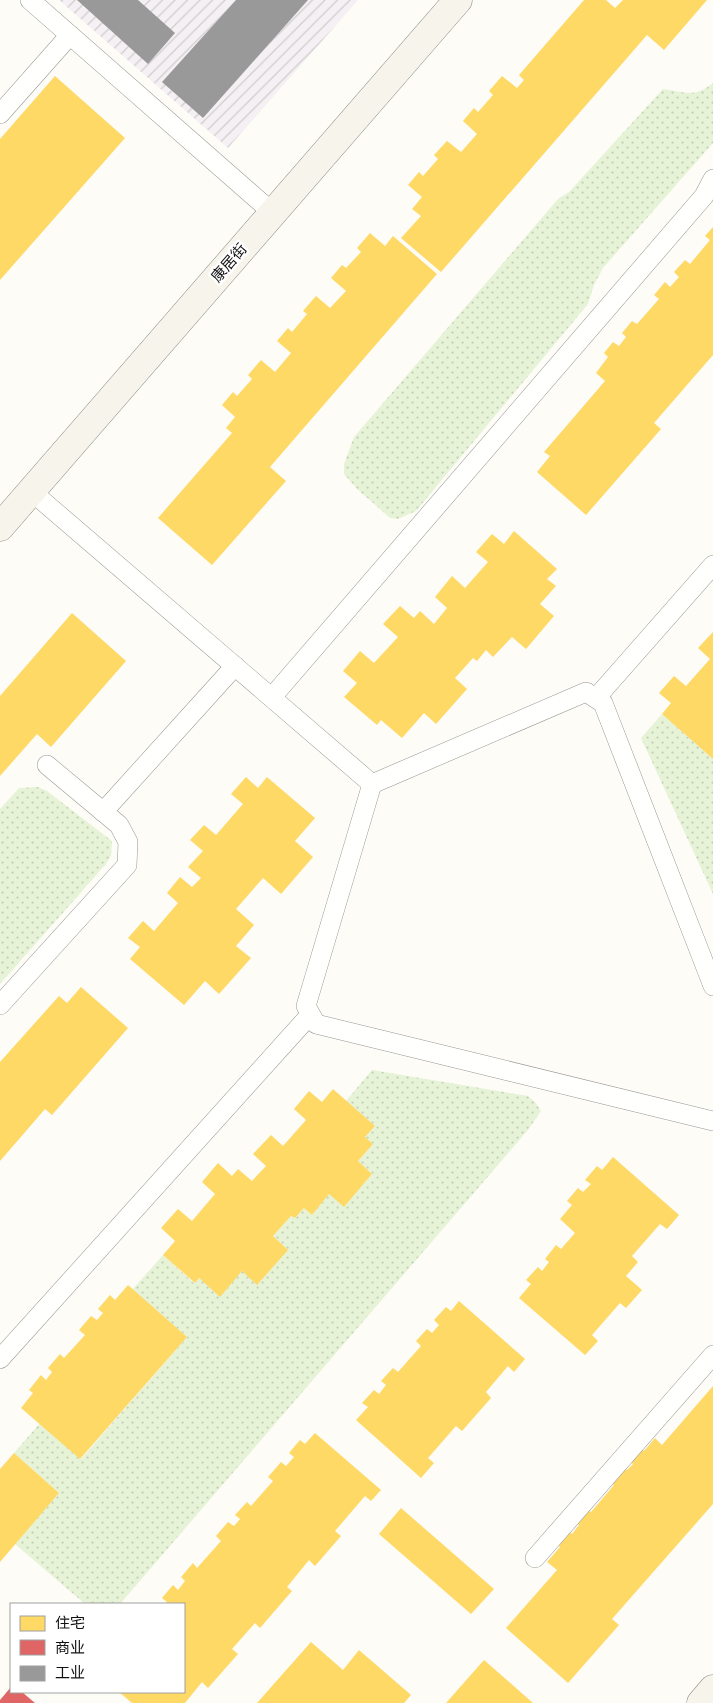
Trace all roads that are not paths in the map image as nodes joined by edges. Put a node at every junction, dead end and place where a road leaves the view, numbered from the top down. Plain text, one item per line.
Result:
1 (30, 0) edge
2 (458, 0) edge
3 (70, 35) junction
4 (0, 114) edge
5 (713, 179) edge
6 (273, 213) junction
7 (31, 491) junction
8 (0, 527) edge
9 (713, 565) edge
10 (235, 666) junction
11 (272, 697) junction
12 (596, 698) junction
13 (48, 765) dead end
14 (372, 784) junction
15 (103, 812) junction
16 (713, 986) edge
17 (0, 1005) edge
18 (310, 1015) junction
19 (713, 1121) edge
20 (713, 1355) edge
21 (0, 1359) edge
22 (535, 1558) dead end
23 (713, 1690) edge
24 (701, 1703) edge

1 - 3 lane
2 - 6 street, 康居街
3 - 4 lane
3 - 6 lane
5 - 11 lane
6 - 7 street, 康居街
7 - 8 street, 康居街
7 - 10 lane
9 - 12 lane
10 - 11 lane
10 - 15 lane
11 - 14 lane
12 - 14 lane
12 - 16 lane
13 - 15 lane
14 - 18 lane
15 - 17 lane
18 - 19 lane
18 - 21 lane
20 - 22 lane
23 - 24 street

